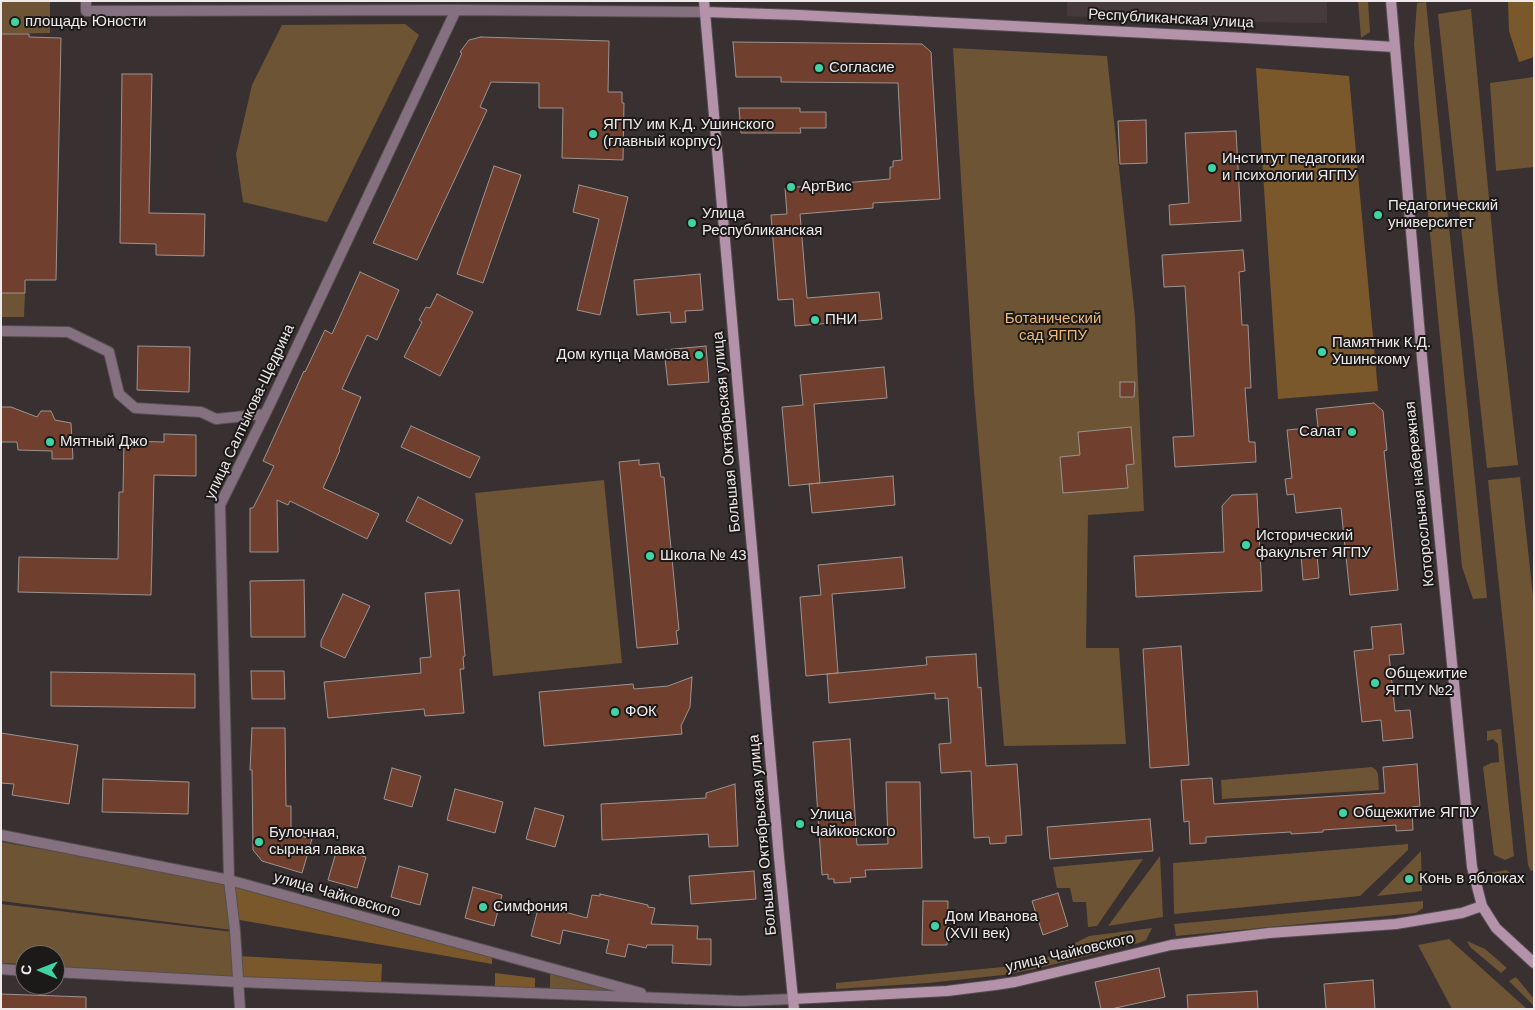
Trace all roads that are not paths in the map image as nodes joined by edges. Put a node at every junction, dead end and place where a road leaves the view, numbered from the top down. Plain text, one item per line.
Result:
1 (86, 1) edge
2 (704, 1) edge
3 (1391, 1) edge
4 (291, 6) edge
5 (456, 10) junction
6 (705, 12) junction
7 (1394, 47) junction
8 (1, 331) edge
9 (265, 414) junction
10 (1, 834) edge
11 (229, 880) junction
12 (1482, 906) junction
13 (1534, 963) edge
14 (1, 970) edge
15 (15, 971) edge
16 (65, 973) edge
17 (239, 982) junction
18 (662, 998) junction
19 (794, 1004) edge
20 (240, 1009) edge

1 - 4 street, Республиканская улица
2 - 6 main road, Большая Октябрьская улица
3 - 7 main road, Которосльная набережная
4 - 5 street, Республиканская улица
5 - 6 street, Республиканская улица
5 - 9 street, улица Салтыкова-Щедрина
6 - 7 main road, Республиканская улица
6 - 19 main road, Большая Октябрьская улица
7 - 12 main road, Которосльная набережная
8 - 9 street
9 - 11 street, улица Салтыкова-Щедрина
10 - 11 street, улица Чайковского
11 - 17 street, улица Салтыкова-Щедрина
11 - 18 street, улица Чайковского
12 - 13 main road, Которосльная набережная
12 - 19 main road, улица Чайковского
14 - 15 street
16 - 17 street, улица Чайковского
17 - 18 street, улица Чайковского
17 - 20 street, улица Салтыкова-Щедрина
18 - 19 street, улица Чайковского

